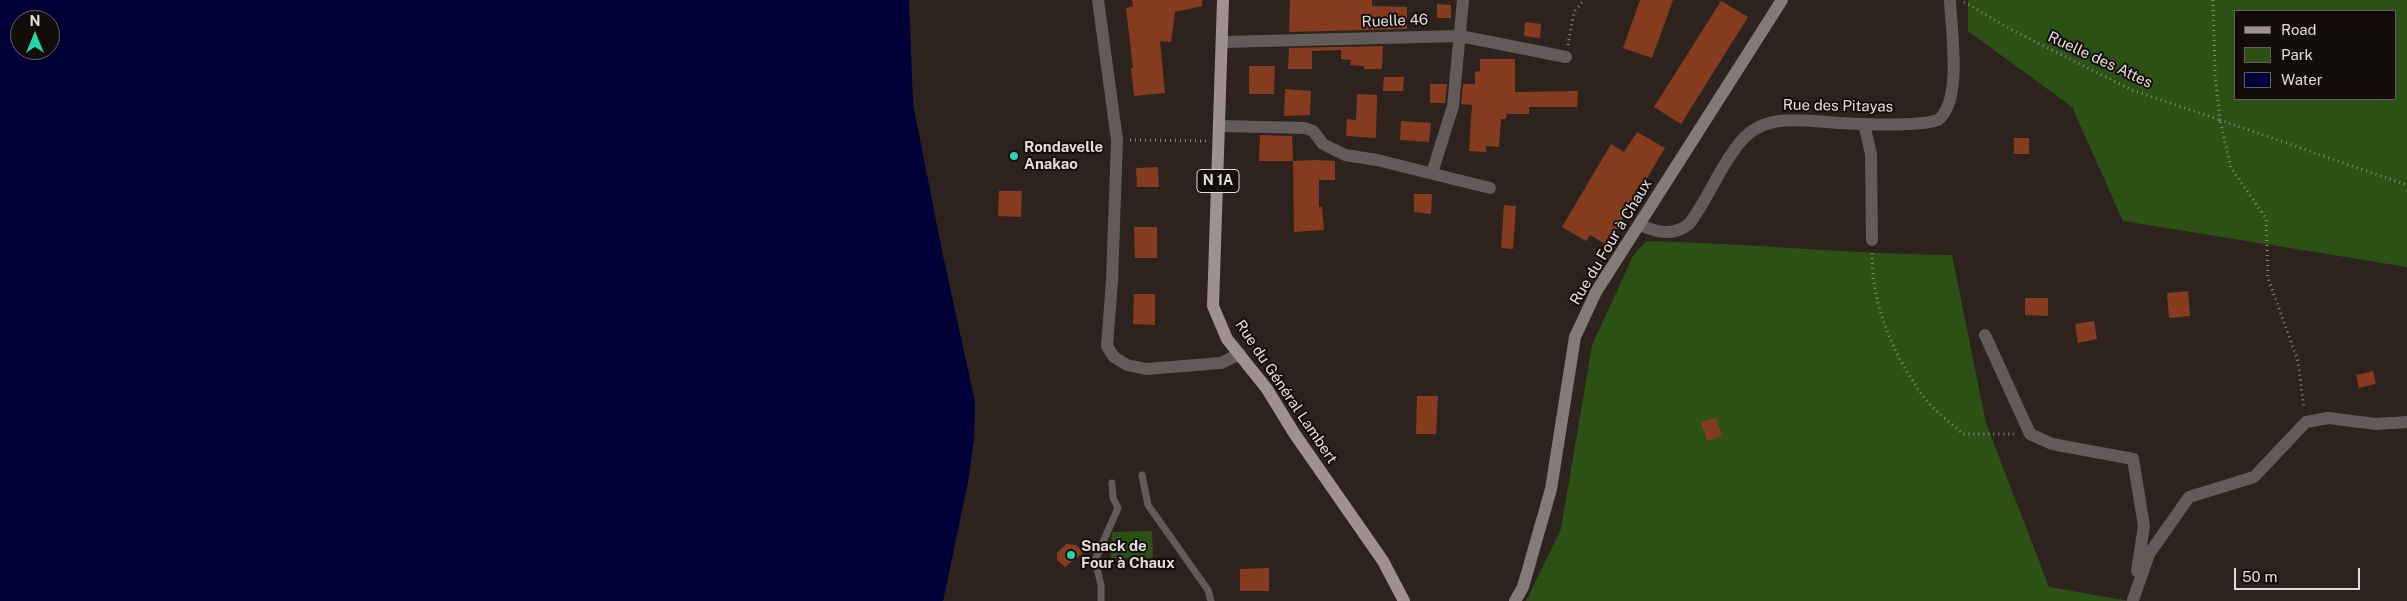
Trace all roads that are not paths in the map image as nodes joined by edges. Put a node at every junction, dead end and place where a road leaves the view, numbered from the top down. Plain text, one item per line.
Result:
1 (1098, 0) edge
2 (1223, 0) edge
3 (1463, 0) edge
4 (1782, 0) edge
5 (1950, 0) edge
6 (1460, 36) junction
7 (1222, 42) junction
8 (1566, 57) road end
9 (1864, 124) junction
10 (1220, 126) junction
11 (1432, 173) junction
12 (1490, 188) dead end
13 (1639, 225) junction
14 (1872, 240) road end
15 (1985, 335) dead end
16 (1240, 354) junction
17 (2407, 422) edge
18 (1142, 475) dead end
19 (1112, 483) dead end
20 (1523, 587) junction
21 (2132, 600) edge
22 (1101, 601) edge
23 (1211, 601) edge
24 (1404, 601) edge
25 (1505, 601) edge
26 (1516, 601) edge

1 - 16 street
2 - 7 main road, Rue du Général Lambert / N 1A
3 - 6 street
4 - 13 main road, Rue du Four à Chaux
5 - 9 street, Rue des Pitayas
6 - 7 street, Ruelle 46
6 - 8 street, Ruelle 46
6 - 11 street
7 - 10 main road, Rue du Général Lambert / N 1A
9 - 13 street, Rue des Pitayas
9 - 14 street
10 - 11 street
10 - 16 main road, Rue du Général Lambert / N 1A
11 - 12 street
13 - 20 main road, Rue du Four à Chaux
15 - 21 street
16 - 24 main road, Rue du Général Lambert / N 1A
17 - 21 street
18 - 23 lane
19 - 22 lane
20 - 25 main road
20 - 26 main road, Rue du Four à Chaux

